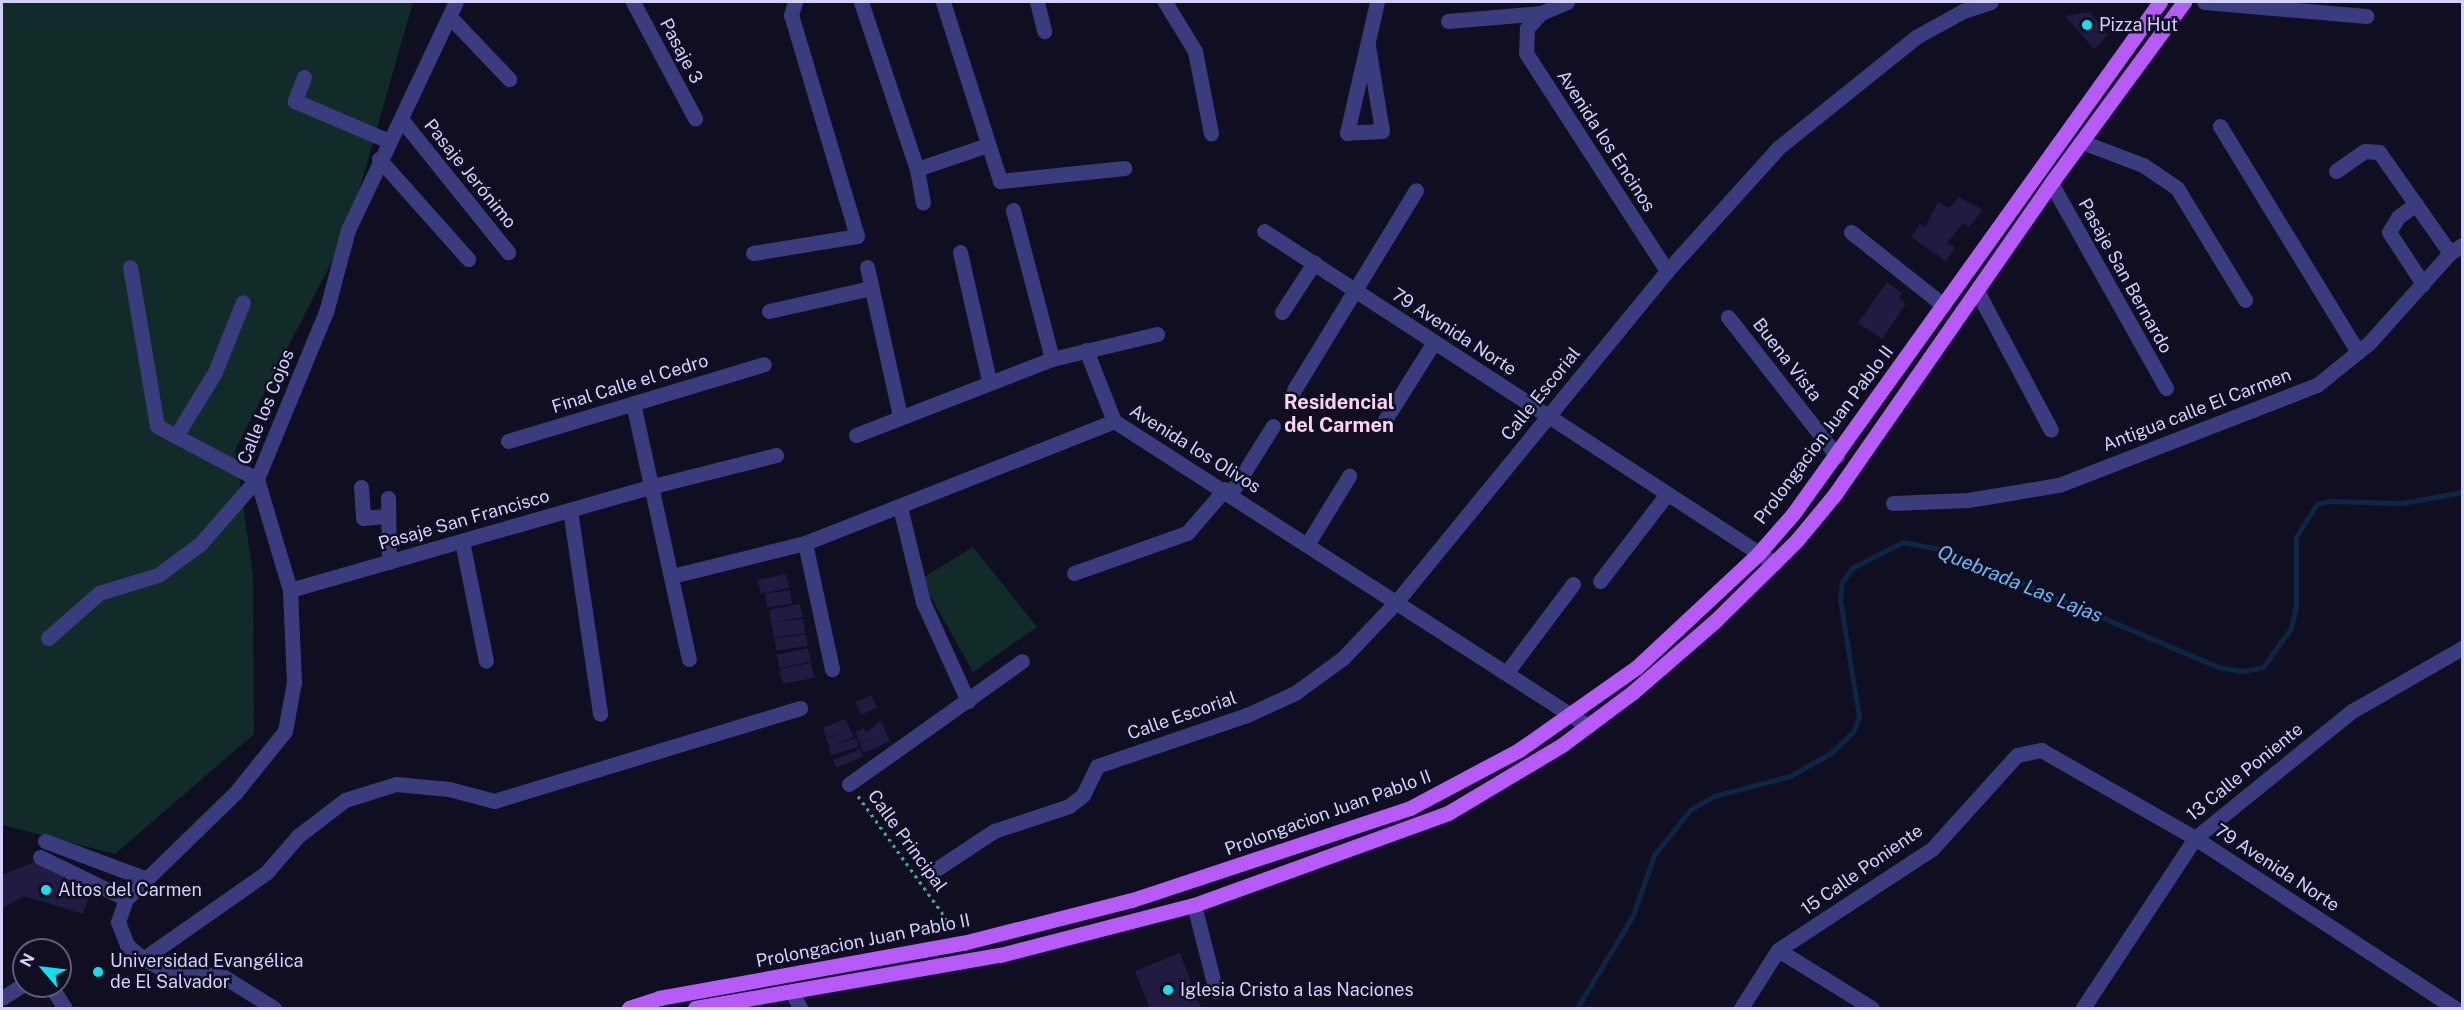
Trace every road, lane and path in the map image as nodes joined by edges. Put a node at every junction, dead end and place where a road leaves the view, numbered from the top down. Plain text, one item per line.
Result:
1 (456, 2) edge
2 (636, 2) edge
3 (795, 2) edge
4 (861, 2) edge
5 (943, 2) edge
6 (1037, 2) edge
7 (1165, 2) edge
8 (1377, 2) edge
9 (1567, 2) edge
10 (1991, 2) edge
11 (2160, 2) edge
12 (2184, 2) edge
13 (2204, 2) edge
14 (1541, 13) junction
15 (2366, 16) dead end
16 (450, 17) junction
17 (1448, 21) dead end
18 (1044, 31) dead end
19 (1368, 46) junction
20 (304, 77) dead end
21 (509, 79) dead end
22 (695, 118) dead end
23 (401, 119) junction
24 (2220, 126) dead end
25 (1211, 133) dead end
26 (389, 141) junction
27 (2082, 142) junction
28 (988, 145) junction
29 (379, 159) junction
30 (1124, 168) dead end
31 (916, 169) junction
32 (2336, 171) dead end
33 (2051, 183) junction
34 (1416, 190) dead end
35 (923, 202) dead end
36 (2416, 204) junction
37 (1013, 210) dead end
38 (1264, 231) dead end
39 (1851, 232) dead end
40 (2456, 249) edge
41 (508, 252) dead end
42 (960, 252) dead end
43 (753, 253) dead end
44 (468, 259) dead end
45 (1314, 263) junction
46 (130, 267) dead end
47 (867, 267) dead end
48 (1666, 271) junction
49 (2423, 284) junction
50 (872, 288) junction
51 (1355, 291) junction
52 (1977, 291) junction
53 (2245, 300) dead end
54 (243, 302) dead end
55 (1943, 305) junction
56 (769, 311) dead end
57 (1282, 312) dead end
58 (1728, 317) dead end
59 (1157, 334) dead end
60 (1434, 342) junction
61 (1086, 350) junction
62 (2358, 352) junction
63 (1052, 359) junction
64 (764, 364) dead end
65 (989, 381) junction
66 (2166, 388) dead end
67 (1293, 390) dead end
68 (633, 403) junction
69 (900, 416) junction
70 (1548, 417) junction
71 (1114, 421) junction
72 (1383, 423) dead end
73 (1273, 426) dead end
74 (2051, 430) dead end
75 (856, 435) dead end
76 (177, 436) junction
77 (508, 441) dead end
78 (776, 455) dead end
79 (1837, 456) junction
80 (1348, 476) dead end
81 (257, 479) junction
82 (649, 487) junction
83 (362, 488) dead end
84 (1228, 491) junction
85 (1667, 494) junction
86 (388, 498) dead end
87 (1893, 503) dead end
88 (900, 507) junction
89 (570, 510) junction
90 (388, 516) junction
91 (462, 541) junction
92 (805, 543) junction
93 (1308, 543) junction
94 (1758, 554) junction
95 (389, 562) junction
96 (1774, 563) junction
97 (1074, 573) dead end
98 (672, 576) junction
99 (1600, 581) dead end
100 (1574, 584) dead end
101 (290, 590) junction
102 (1397, 601) junction
103 (48, 638) dead end
104 (2463, 648) edge
105 (689, 659) dead end
106 (486, 661) dead end
107 (1022, 661) dead end
108 (832, 669) dead end
109 (1507, 672) junction
110 (968, 701) junction
111 (800, 708) dead end
112 (600, 714) dead end
113 (1573, 715) junction
114 (1588, 726) junction
115 (2041, 750) joint
116 (849, 784) joint
117 (2195, 838) junction
118 (45, 841) dead end
119 (40, 858) dead end
120 (935, 870) dead end
121 (144, 878) junction
122 (126, 899) junction
123 (1194, 905) junction
124 (963, 943) junction
125 (1778, 950) junction
126 (143, 959) junction
127 (1216, 991) dead end
128 (792, 992) junction
129 (274, 1008) edge
130 (630, 1008) edge
131 (695, 1008) edge
132 (800, 1008) edge
133 (1741, 1008) edge
134 (1872, 1008) edge
135 (2083, 1008) edge
136 (2455, 1008) edge

1 - 16 street, Calle los Cojos
2 - 22 street, Pasaje 3
3 - 43 street
4 - 31 street
5 - 28 street
6 - 18 street
7 - 25 street
8 - 19 street
9 - 14 street
10 - 48 street, Calle Escorial
11 - 55 main road, Prolongacion Juan Pablo II
12 - 27 main road, Prolongacion Juan Pablo II
13 - 15 street
14 - 17 street
14 - 48 street, Avenida los Encinos
16 - 21 street
16 - 23 street, Calle los Cojos
19 - 19 street
20 - 26 street
23 - 26 street, Calle los Cojos
23 - 41 street, Pasaje Jerónimo
24 - 62 street
26 - 29 street, Calle los Cojos
27 - 33 main road, Prolongacion Juan Pablo II
27 - 53 street
28 - 30 street
28 - 31 street
29 - 44 street
29 - 81 street, Calle los Cojos
31 - 35 street
32 - 36 street
33 - 52 main road, Prolongacion Juan Pablo II
33 - 66 street, Pasaje San Bernardo
34 - 51 street
36 - 40 street
36 - 49 street
37 - 63 street
38 - 45 street, 79 Avenida Norte
39 - 55 street
40 - 49 street, Antigua calle El Carmen
42 - 65 street
45 - 51 street, 79 Avenida Norte
45 - 57 street
46 - 76 street
47 - 50 street
48 - 70 street, Calle Escorial
49 - 62 street, Antigua calle El Carmen
50 - 56 street
50 - 69 street
51 - 60 street, 79 Avenida Norte
51 - 67 street
52 - 74 street
52 - 96 main road, Prolongacion Juan Pablo II
54 - 76 street
55 - 79 main road, Prolongacion Juan Pablo II
58 - 79 street, Buena Vista
59 - 61 street
60 - 70 street, 79 Avenida Norte
60 - 72 street
61 - 63 street
61 - 71 street
62 - 87 street, Antigua calle El Carmen
63 - 65 street
64 - 68 street, Final Calle el Cedro
65 - 69 street
68 - 77 street, Final Calle el Cedro
68 - 82 street
69 - 75 street
70 - 85 street, 79 Avenida Norte
70 - 102 street, Calle Escorial
71 - 84 street, Avenida los Olivos
71 - 88 street, Avenida los Olivos
73 - 84 street
76 - 81 street
78 - 82 street, Pasaje San Francisco
79 - 94 main road, Prolongacion Juan Pablo II
80 - 93 street
81 - 101 street, Calle los Cojos
81 - 103 street
82 - 89 street, Pasaje San Francisco
82 - 98 street
83 - 90 street
84 - 93 street, Avenida los Olivos
84 - 97 street
85 - 94 street, 79 Avenida Norte
85 - 99 street
86 - 90 street
88 - 92 street, Avenida los Olivos
88 - 110 street
89 - 91 street, Pasaje San Francisco
89 - 112 street
90 - 95 street
91 - 95 street, Pasaje San Francisco
91 - 106 street
92 - 98 street, Avenida los Olivos
92 - 108 street
93 - 102 street, Avenida los Olivos
94 - 96 street, 79 Avenida Norte
94 - 113 main road, Prolongacion Juan Pablo II
95 - 101 street, Pasaje San Francisco
96 - 114 main road, Prolongacion Juan Pablo II
98 - 105 street
100 - 109 street
101 - 121 street, Calle los Cojos
102 - 109 street, Avenida los Olivos
102 - 120 street, Calle Escorial
104 - 117 street, 13 Calle Poniente
107 - 110 street
109 - 113 street, Avenida los Olivos
110 - 116 street
111 - 126 street
113 - 114 street, Avenida los Olivos
113 - 124 main road, Prolongacion Juan Pablo II
114 - 123 main road, Prolongacion Juan Pablo II
115 - 117 street, 79 Avenida Norte
115 - 125 street, 15 Calle Poniente
116 - 124 path, Calle Principal
117 - 135 street, 13 Calle Poniente
117 - 136 street, 79 Avenida Norte
118 - 121 street
119 - 122 street
121 - 122 street, Calle los Cojos
122 - 126 street, Calle los Cojos
123 - 127 street
123 - 128 main road, Prolongacion Juan Pablo II
124 - 130 main road, Prolongacion Juan Pablo II
125 - 133 street, 15 Calle Poniente
125 - 134 street
126 - 129 street, Calle los Cojos
128 - 131 main road, Prolongacion Juan Pablo II
128 - 132 street

